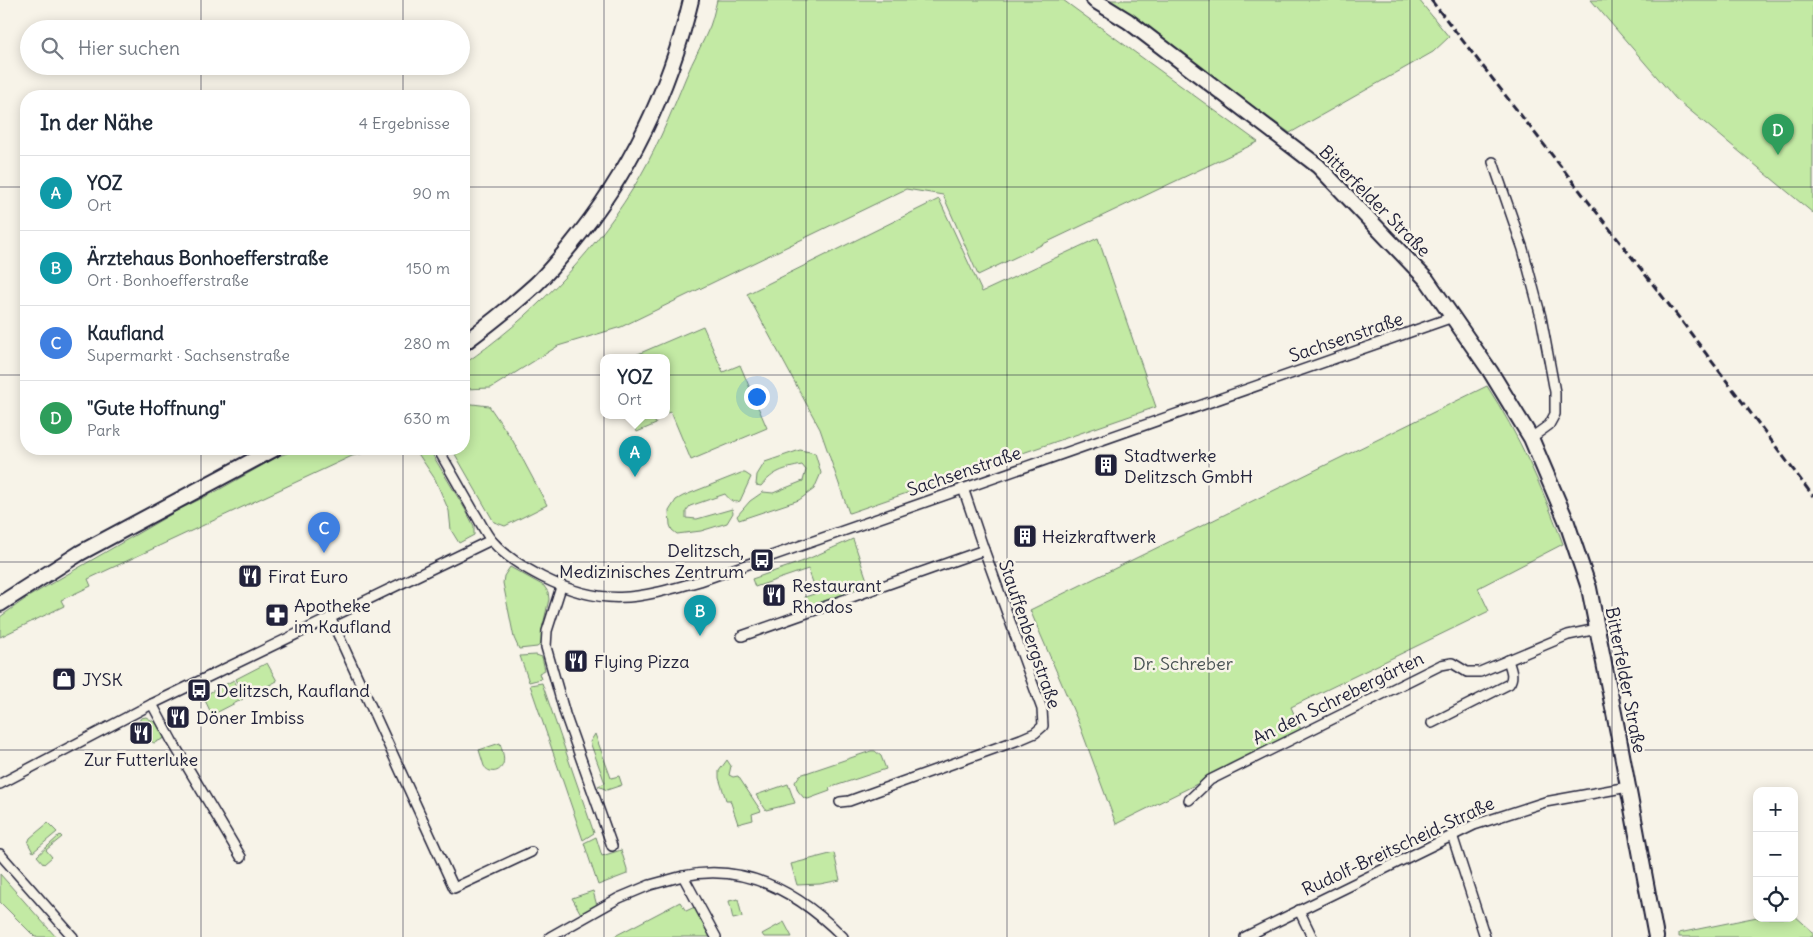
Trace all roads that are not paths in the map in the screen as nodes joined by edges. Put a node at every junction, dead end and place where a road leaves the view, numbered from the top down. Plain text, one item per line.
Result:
1 (691, 0) edge
2 (1094, 0) edge
3 (1493, 162) dead end
4 (1453, 317) junction
5 (470, 339) edge
6 (1531, 438) junction
7 (263, 455) edge
8 (442, 455) edge
9 (964, 488) junction
10 (492, 540) junction
11 (984, 550) junction
12 (561, 587) junction
13 (0, 604) edge
14 (330, 617) junction
15 (1597, 629) junction
16 (742, 636) dead end
17 (1508, 660) junction
18 (152, 704) junction
19 (1432, 723) dead end
20 (0, 784) edge
21 (1628, 787) junction
22 (1189, 800) dead end
23 (840, 802) dead end
24 (1452, 834) junction
25 (612, 846) dead end
26 (531, 852) dead end
27 (0, 854) edge
28 (241, 857) dead end
29 (683, 876) junction
30 (1299, 910) junction
31 (73, 937) edge
32 (550, 937) edge
33 (716, 937) edge
34 (843, 937) edge
35 (1245, 937) edge
36 (1312, 937) edge
37 (1485, 937) edge
38 (1656, 937) edge

1 - 5 main road
2 - 4 main road, Bitterfelder Straße
3 - 6 street
4 - 6 main road, Bitterfelder Straße
4 - 9 street, Sachsenstraße
6 - 15 main road, Bitterfelder Straße
7 - 13 main road
8 - 10 street, Sachsenstraße
9 - 11 street, Stauffenbergstraße
9 - 12 street, Sachsenstraße
10 - 12 street, Sachsenstraße
10 - 14 street
11 - 16 street
11 - 23 street, Stauffenbergstraße
12 - 25 street
14 - 18 street
14 - 26 street
15 - 17 street, An den Schrebergärten
15 - 21 main road, Bitterfelder Straße
17 - 19 street
17 - 22 street, An den Schrebergärten
18 - 20 street
18 - 28 street
21 - 24 street, Rudolf-Breitscheid-Straße
21 - 38 main road, Bitterfelder Straße
24 - 30 street, Rudolf-Breitscheid-Straße
24 - 37 street
27 - 31 street
29 - 32 street
29 - 33 street
29 - 34 street
30 - 35 street, Rudolf-Breitscheid-Straße
30 - 36 street

